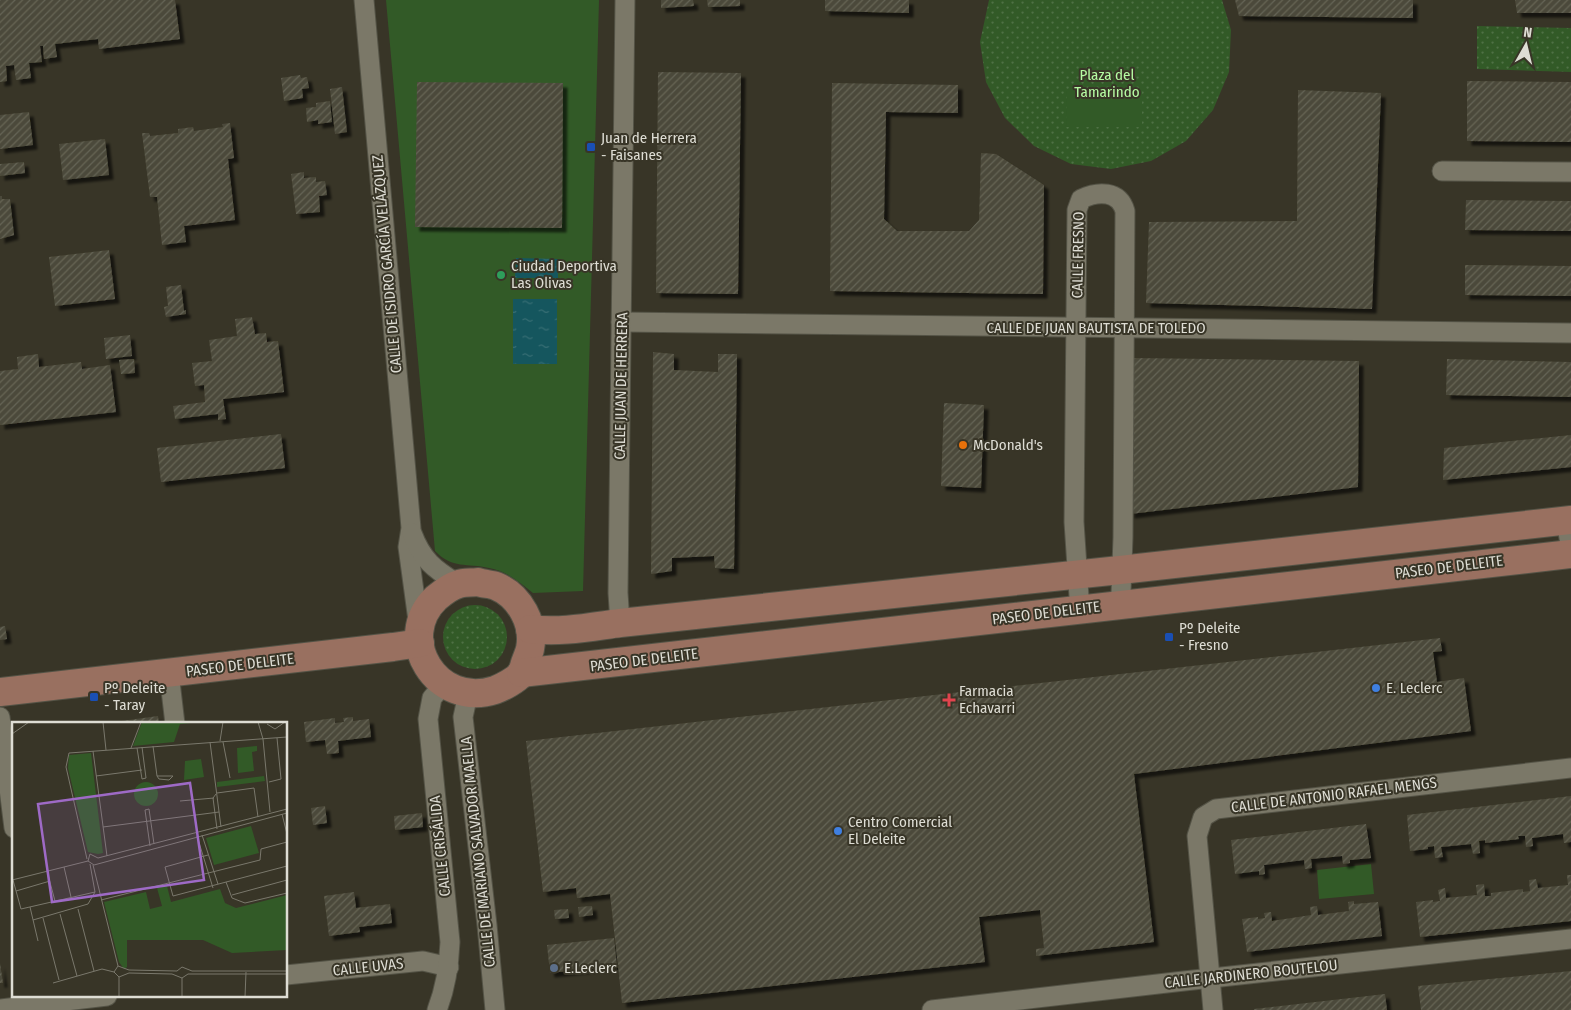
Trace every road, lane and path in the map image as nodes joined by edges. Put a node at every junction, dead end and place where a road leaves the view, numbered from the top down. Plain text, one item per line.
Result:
1 (364, 0) edge
2 (625, 0) edge
3 (1442, 171) dead end
4 (1571, 172) edge
5 (621, 322) junction
6 (1076, 327) junction
7 (1125, 328) junction
8 (1571, 333) edge
9 (1569, 520) edge
10 (411, 528) junction
11 (1571, 552) edge
12 (1120, 570) junction
13 (1076, 574) junction
14 (458, 584) junction
15 (1117, 604) junction
16 (1086, 609) junction
17 (620, 623) junction
18 (530, 629) junction
19 (420, 636) junction
20 (169, 673) junction
21 (522, 673) junction
22 (456, 689) junction
23 (0, 692) edge
24 (0, 717) edge
25 (175, 722) edge
26 (1571, 768) edge
27 (5, 802) edge
28 (12, 822) edge
29 (1571, 939) edge
30 (449, 967) junction
31 (288, 975) edge
32 (1211, 978) junction
33 (78, 998) edge
34 (34, 1001) edge
35 (0, 1009) edge
36 (437, 1010) edge
37 (495, 1010) edge
38 (932, 1010) edge
39 (1213, 1010) edge

1 - 10 street, CALLE DE ISIDRO GARCÍA VELÁZQUEZ
2 - 5 street, CALLE JUAN DE HERRERA
3 - 4 street
5 - 6 street, CALLE DE JUAN BAUTISTA DE TOLEDO
5 - 17 street, CALLE JUAN DE HERRERA
6 - 7 street, CALLE DE JUAN BAUTISTA DE TOLEDO
6 - 7 street, CALLE FRESNO
6 - 13 street, CALLE FRESNO
7 - 8 street, CALLE DE JUAN BAUTISTA DE TOLEDO
7 - 12 street, CALLE FRESNO
9 - 11 street
9 - 12 main road
10 - 14 street, CALLE DE ISIDRO GARCÍA VELÁZQUEZ
10 - 19 street, CALLE DE ISIDRO GARCÍA VELÁZQUEZ
11 - 15 main road, PASEO DE DELEITE
12 - 13 main road
12 - 15 street, CALLE FRESNO
13 - 16 street, CALLE FRESNO
13 - 17 main road
14 - 18 main road
14 - 19 main road
15 - 16 main road, PASEO DE DELEITE
16 - 21 main road, PASEO DE DELEITE
17 - 18 main road
18 - 21 main road
19 - 20 main road, PASEO DE DELEITE
19 - 22 main road
20 - 23 main road, PASEO DE DELEITE
20 - 25 street
21 - 22 main road
22 - 30 street, CALLE CRISÁLIDA
22 - 37 street, CALLE DE MARIANO SALVADOR MAELLA
24 - 27 street
26 - 32 street, CALLE DE ANTONIO RAFAEL MENGS
27 - 28 street
29 - 32 street, CALLE JARDINERO BOUTELOU
30 - 31 street, CALLE UVAS
30 - 36 street, CALLE CRISÁLIDA
32 - 38 street, CALLE JARDINERO BOUTELOU
32 - 39 street, CALLE DE ANTONIO RAFAEL MENGS
33 - 34 street
34 - 35 street

